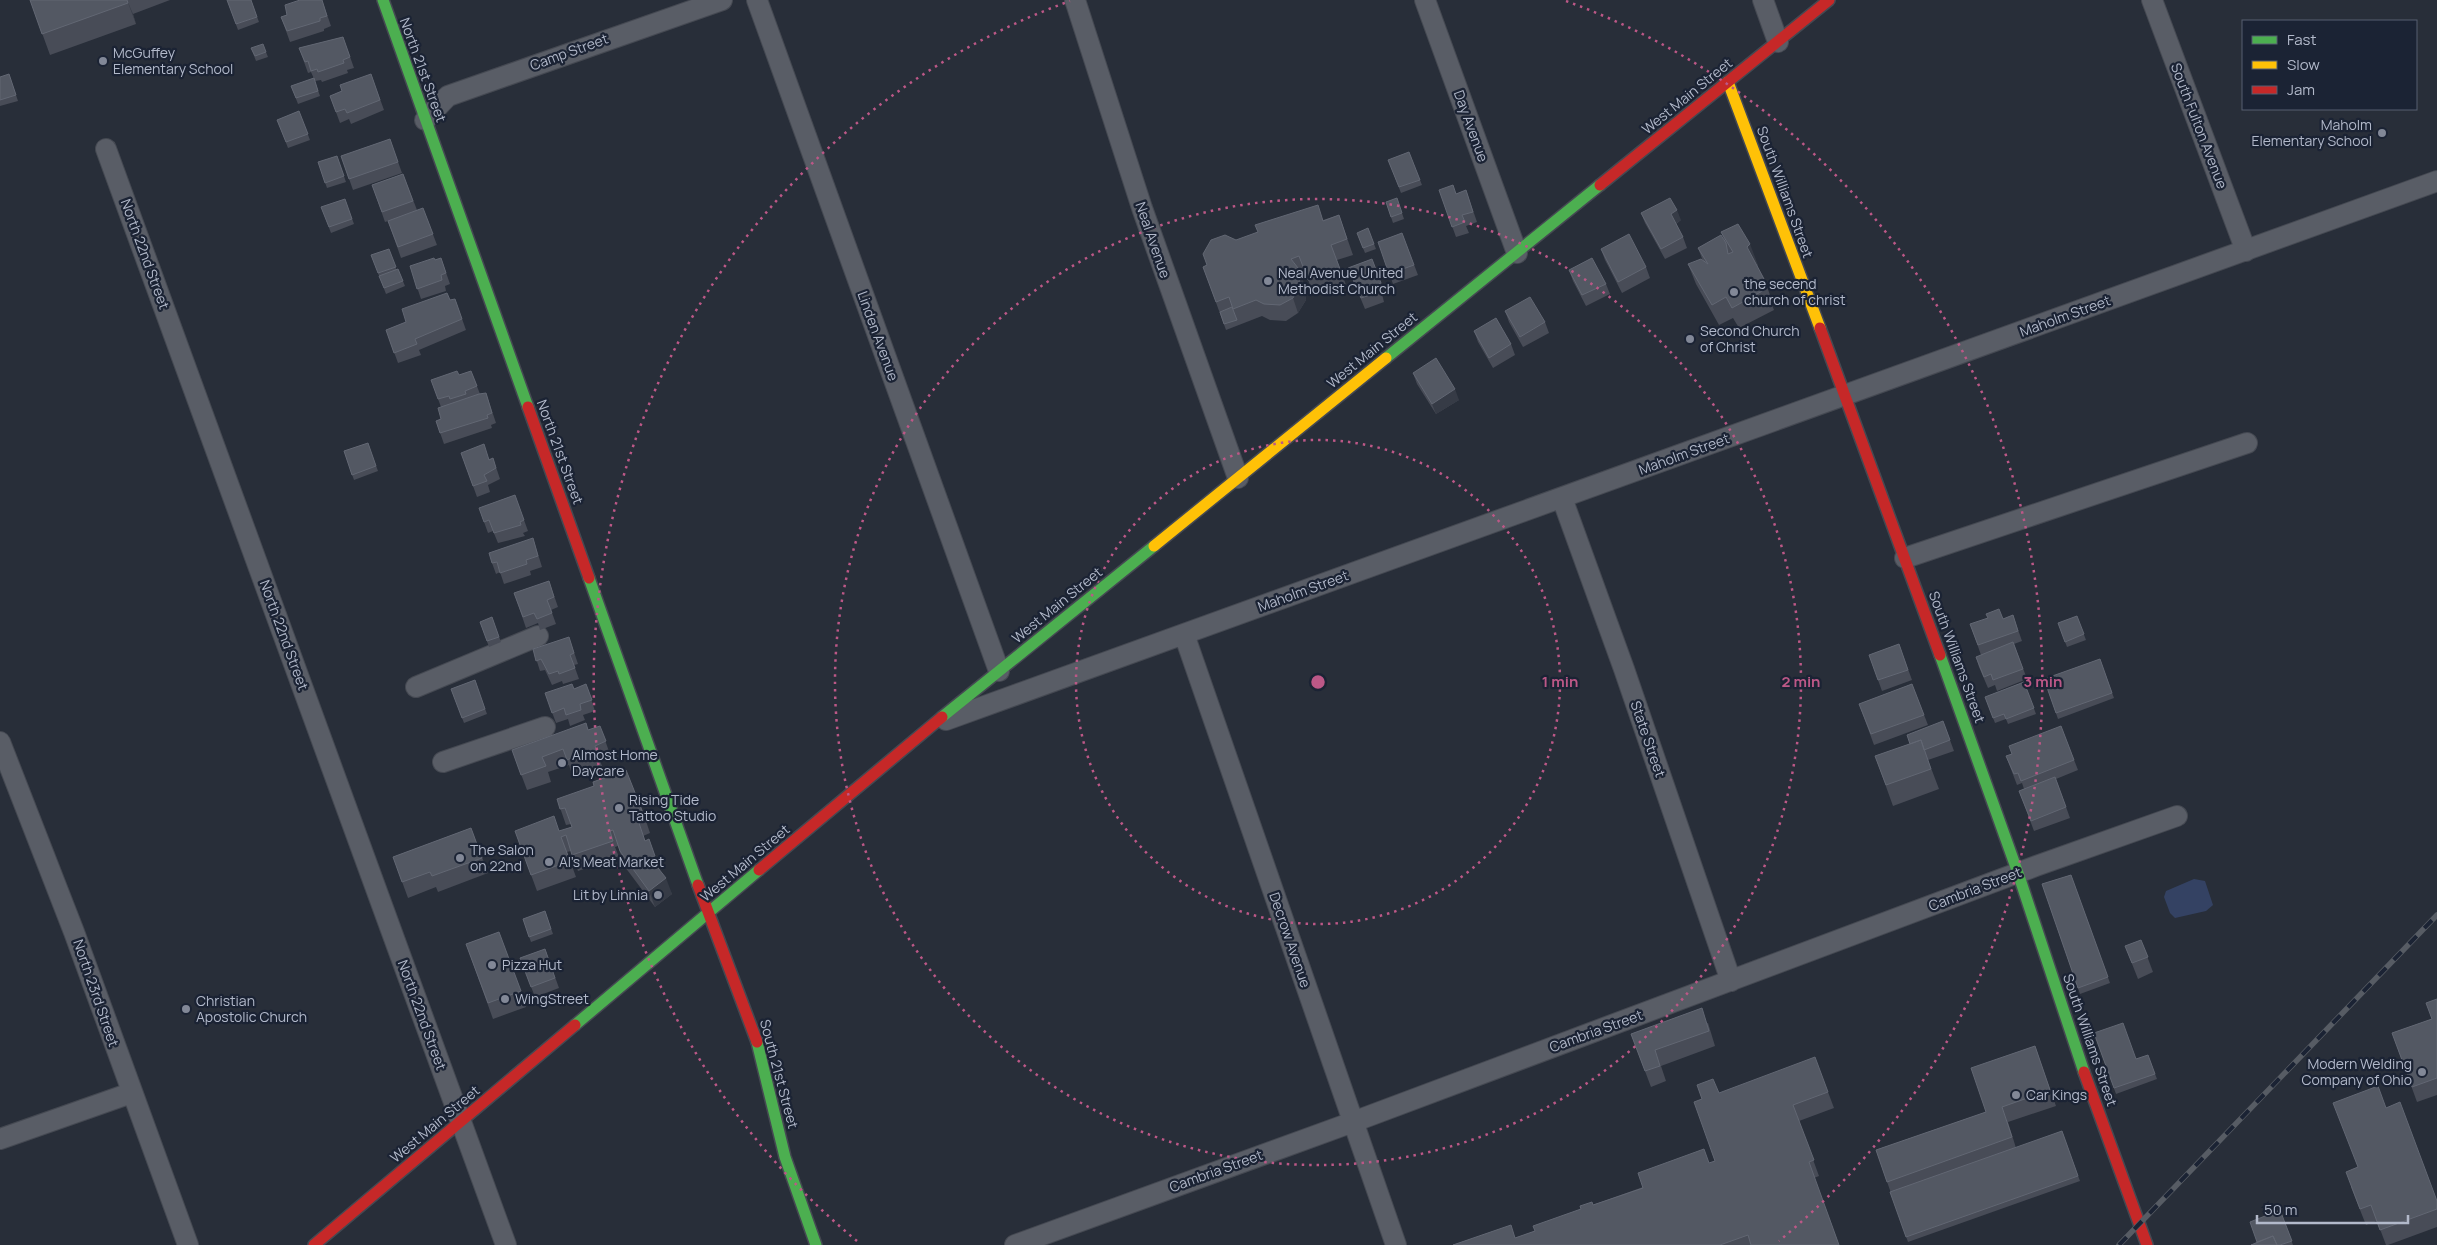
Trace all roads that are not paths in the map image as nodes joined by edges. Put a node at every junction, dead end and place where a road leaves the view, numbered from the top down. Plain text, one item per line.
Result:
1 (382, 0) edge
2 (722, 0) edge
3 (757, 0) edge
4 (1075, 0) edge
5 (1425, 0) edge
6 (1763, 0) edge
7 (1829, 0) edge
8 (2152, 0) edge
9 (1778, 42) junction
10 (1728, 82) junction
11 (425, 120) junction
12 (106, 148) dead end
13 (2437, 181) edge
14 (2246, 251) junction
15 (1517, 253) junction
16 (1845, 395) junction
17 (2247, 443) dead end
18 (1238, 478) junction
19 (1562, 498) junction
20 (1906, 558) junction
21 (1184, 634) junction
22 (538, 636) dead end
23 (998, 671) junction
24 (416, 687) dead end
25 (931, 726) junction
26 (545, 727) dead end
27 (0, 742) edge
28 (443, 762) dead end
29 (2177, 816) dead end
30 (2018, 873) junction
31 (708, 913) junction
32 (1731, 980) junction
33 (131, 1093) junction
34 (461, 1121) junction
35 (1353, 1122) junction
36 (0, 1139) edge
37 (188, 1245) edge
38 (314, 1245) edge
39 (506, 1245) edge
40 (816, 1245) edge
41 (1015, 1245) edge
42 (1396, 1245) edge
43 (2147, 1245) edge

1 - 11 main road, North 21st Street
2 - 11 street, Camp Street
3 - 23 street, Linden Avenue
4 - 18 street, Neal Avenue
5 - 15 street, Day Avenue
6 - 9 street
7 - 9 main road, West Main Street
8 - 14 street, South Fulton Avenue
9 - 10 main road, West Main Street
10 - 15 main road, West Main Street
10 - 16 main road, South Williams Street
11 - 31 main road, North 21st Street
12 - 34 street, North 22nd Street
13 - 14 street, Maholm Street
14 - 16 street, Maholm Street
15 - 18 main road, West Main Street
16 - 19 street, Maholm Street
16 - 20 main road, South Williams Street
17 - 20 street
18 - 23 main road, West Main Street
19 - 21 street, Maholm Street
19 - 32 street, State Street
20 - 30 main road, South Williams Street
21 - 25 street, Maholm Street
21 - 35 street, Decrow Avenue
22 - 24 street
23 - 25 main road, West Main Street
25 - 31 main road, West Main Street
26 - 28 street
27 - 33 street, North 23rd Street
29 - 30 street, Cambria Street
30 - 32 street, Cambria Street
30 - 43 main road, South Williams Street
31 - 34 main road, West Main Street
31 - 40 main road, South 21st Street
32 - 35 street, Cambria Street
33 - 36 street
33 - 37 street, North 23rd Street
34 - 38 main road, West Main Street
34 - 39 street, North 22nd Street
35 - 41 street, Cambria Street
35 - 42 street, Decrow Avenue

